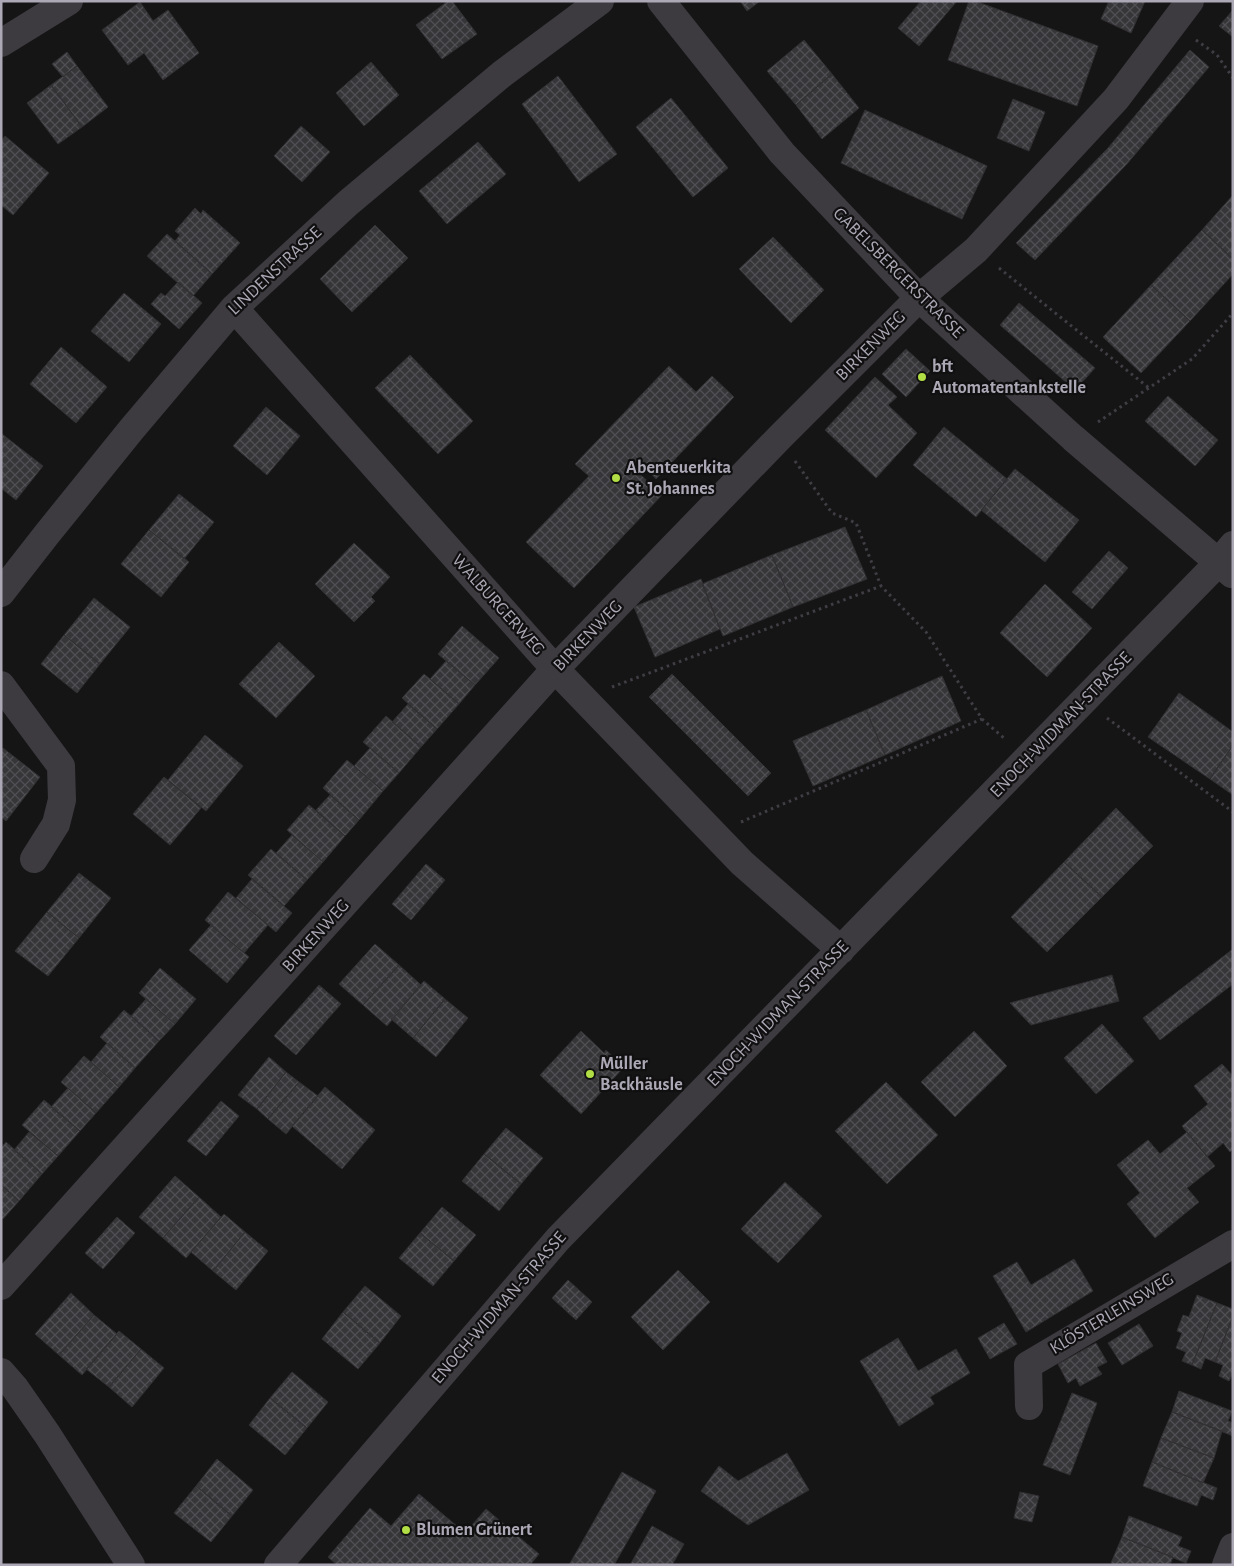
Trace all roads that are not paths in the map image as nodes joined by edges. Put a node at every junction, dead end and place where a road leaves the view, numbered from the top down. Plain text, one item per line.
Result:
1 (69, 1) edge
2 (600, 1) edge
3 (662, 1) edge
4 (1190, 1) edge
5 (1, 43) edge
6 (919, 298) junction
7 (234, 308) junction
8 (1228, 561) edge
9 (1, 593) edge
10 (555, 670) junction
11 (1, 685) edge
12 (34, 859) dead end
13 (841, 950) junction
14 (1233, 1244) edge
15 (1, 1286) edge
16 (1, 1372) edge
17 (1029, 1406) dead end
18 (1233, 1547) edge
19 (131, 1565) edge
20 (278, 1565) edge
21 (1226, 1565) edge

1 - 5 street
2 - 7 street, LINDENSTRASSE
3 - 6 street, GABELSBERGERSTRASSE
4 - 6 street, BIRKENWEG
6 - 8 street, GABELSBERGERSTRASSE
6 - 10 street, BIRKENWEG
7 - 9 street, LINDENSTRASSE
7 - 10 street, WALBURGERWEG
8 - 13 street, ENOCH-WIDMAN-STRASSE
10 - 13 street, WALBURGERWEG
10 - 15 street, BIRKENWEG
11 - 12 street
13 - 20 street, ENOCH-WIDMAN-STRASSE
14 - 17 street, KLÖSTERLEINSWEG
16 - 19 street
18 - 21 street

